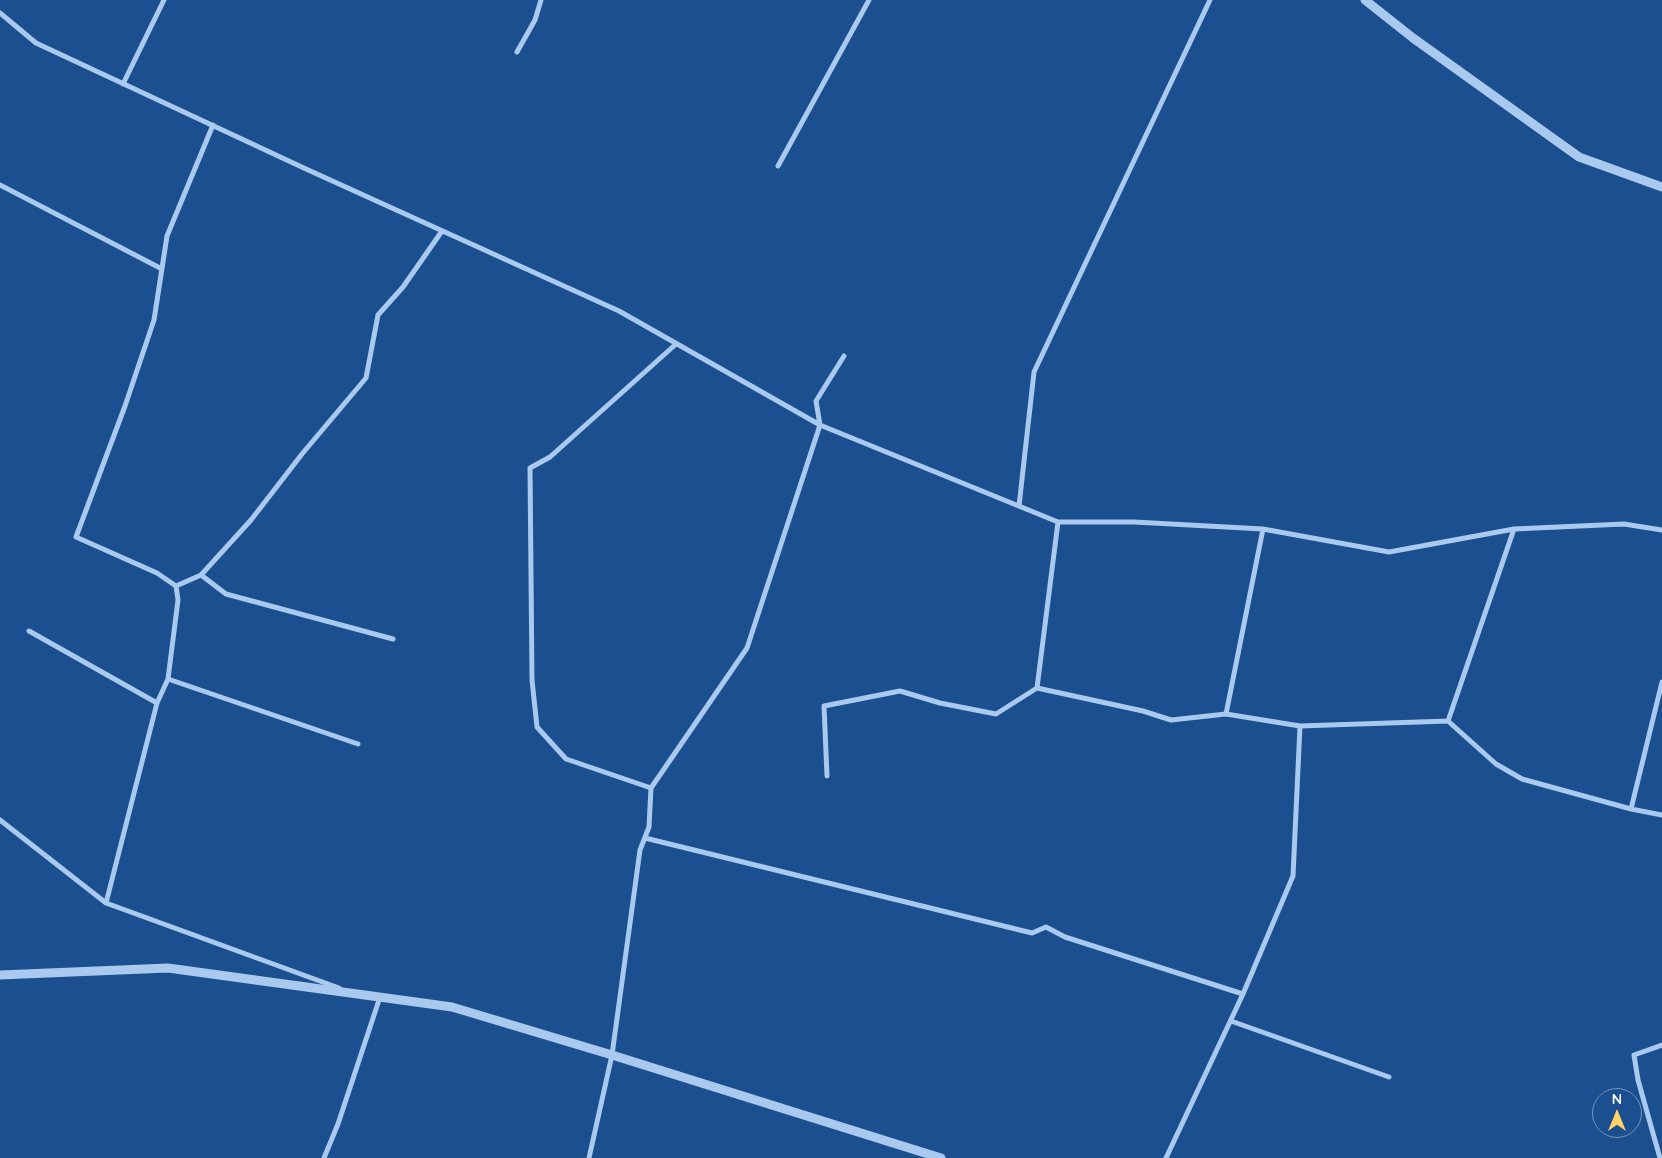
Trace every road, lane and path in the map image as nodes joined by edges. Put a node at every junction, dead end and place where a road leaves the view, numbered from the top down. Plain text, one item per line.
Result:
1 (164, 0) edge
2 (541, 0) edge
3 (869, 0) edge
4 (1210, 0) edge
5 (1365, 0) edge
6 (0, 13) edge
7 (517, 52) dead end
8 (123, 84) junction
9 (213, 125) junction
10 (778, 166) dead end
11 (0, 184) edge
12 (1662, 187) edge
13 (442, 231) junction
14 (162, 269) junction
15 (676, 344) junction
16 (844, 356) dead end
17 (820, 425) junction
18 (1019, 506) junction
19 (1058, 522) junction
20 (1263, 529) junction
21 (1514, 529) junction
22 (1662, 530) edge
23 (201, 575) junction
24 (176, 586) junction
25 (29, 631) dead end
26 (394, 639) dead end
27 (168, 679) junction
28 (1662, 682) edge
29 (1037, 688) junction
30 (157, 703) junction
31 (1226, 714) junction
32 (1448, 721) junction
33 (1300, 726) junction
34 (358, 744) dead end
35 (827, 776) dead end
36 (651, 788) junction
37 (1631, 809) junction
38 (1662, 815) edge
39 (0, 820) edge
40 (645, 838) junction
41 (106, 902) junction
42 (0, 975) edge
43 (354, 994) junction
44 (1243, 994) junction
45 (380, 996) junction
46 (1231, 1021) junction
47 (1662, 1045) edge
48 (612, 1055) junction
49 (1389, 1077) dead end
50 (324, 1158) edge
51 (589, 1158) edge
52 (940, 1158) edge
53 (1166, 1158) edge
54 (1660, 1158) edge

1 - 8 street
2 - 7 street
3 - 10 street
4 - 18 street
5 - 12 street
6 - 8 street
8 - 9 street
9 - 13 street
9 - 14 street
11 - 14 street
13 - 15 street
13 - 23 street
14 - 24 street
15 - 17 street
15 - 36 street
16 - 17 street
17 - 18 street
17 - 36 street
18 - 19 street
19 - 20 street
19 - 29 street
20 - 21 street
20 - 31 street
21 - 22 street
21 - 32 street
23 - 24 street
23 - 26 street
24 - 27 street
25 - 30 street
27 - 30 street
27 - 34 street
28 - 37 street
29 - 31 street
29 - 35 street
30 - 41 street
31 - 33 street
32 - 33 street
32 - 37 street
33 - 44 street
36 - 40 street
37 - 38 street
39 - 41 street
40 - 44 street
40 - 48 street
41 - 43 street
42 - 43 street
43 - 45 street
44 - 46 street
45 - 48 street
45 - 50 street
46 - 49 street
46 - 53 street
47 - 54 street
48 - 51 street
48 - 52 street

